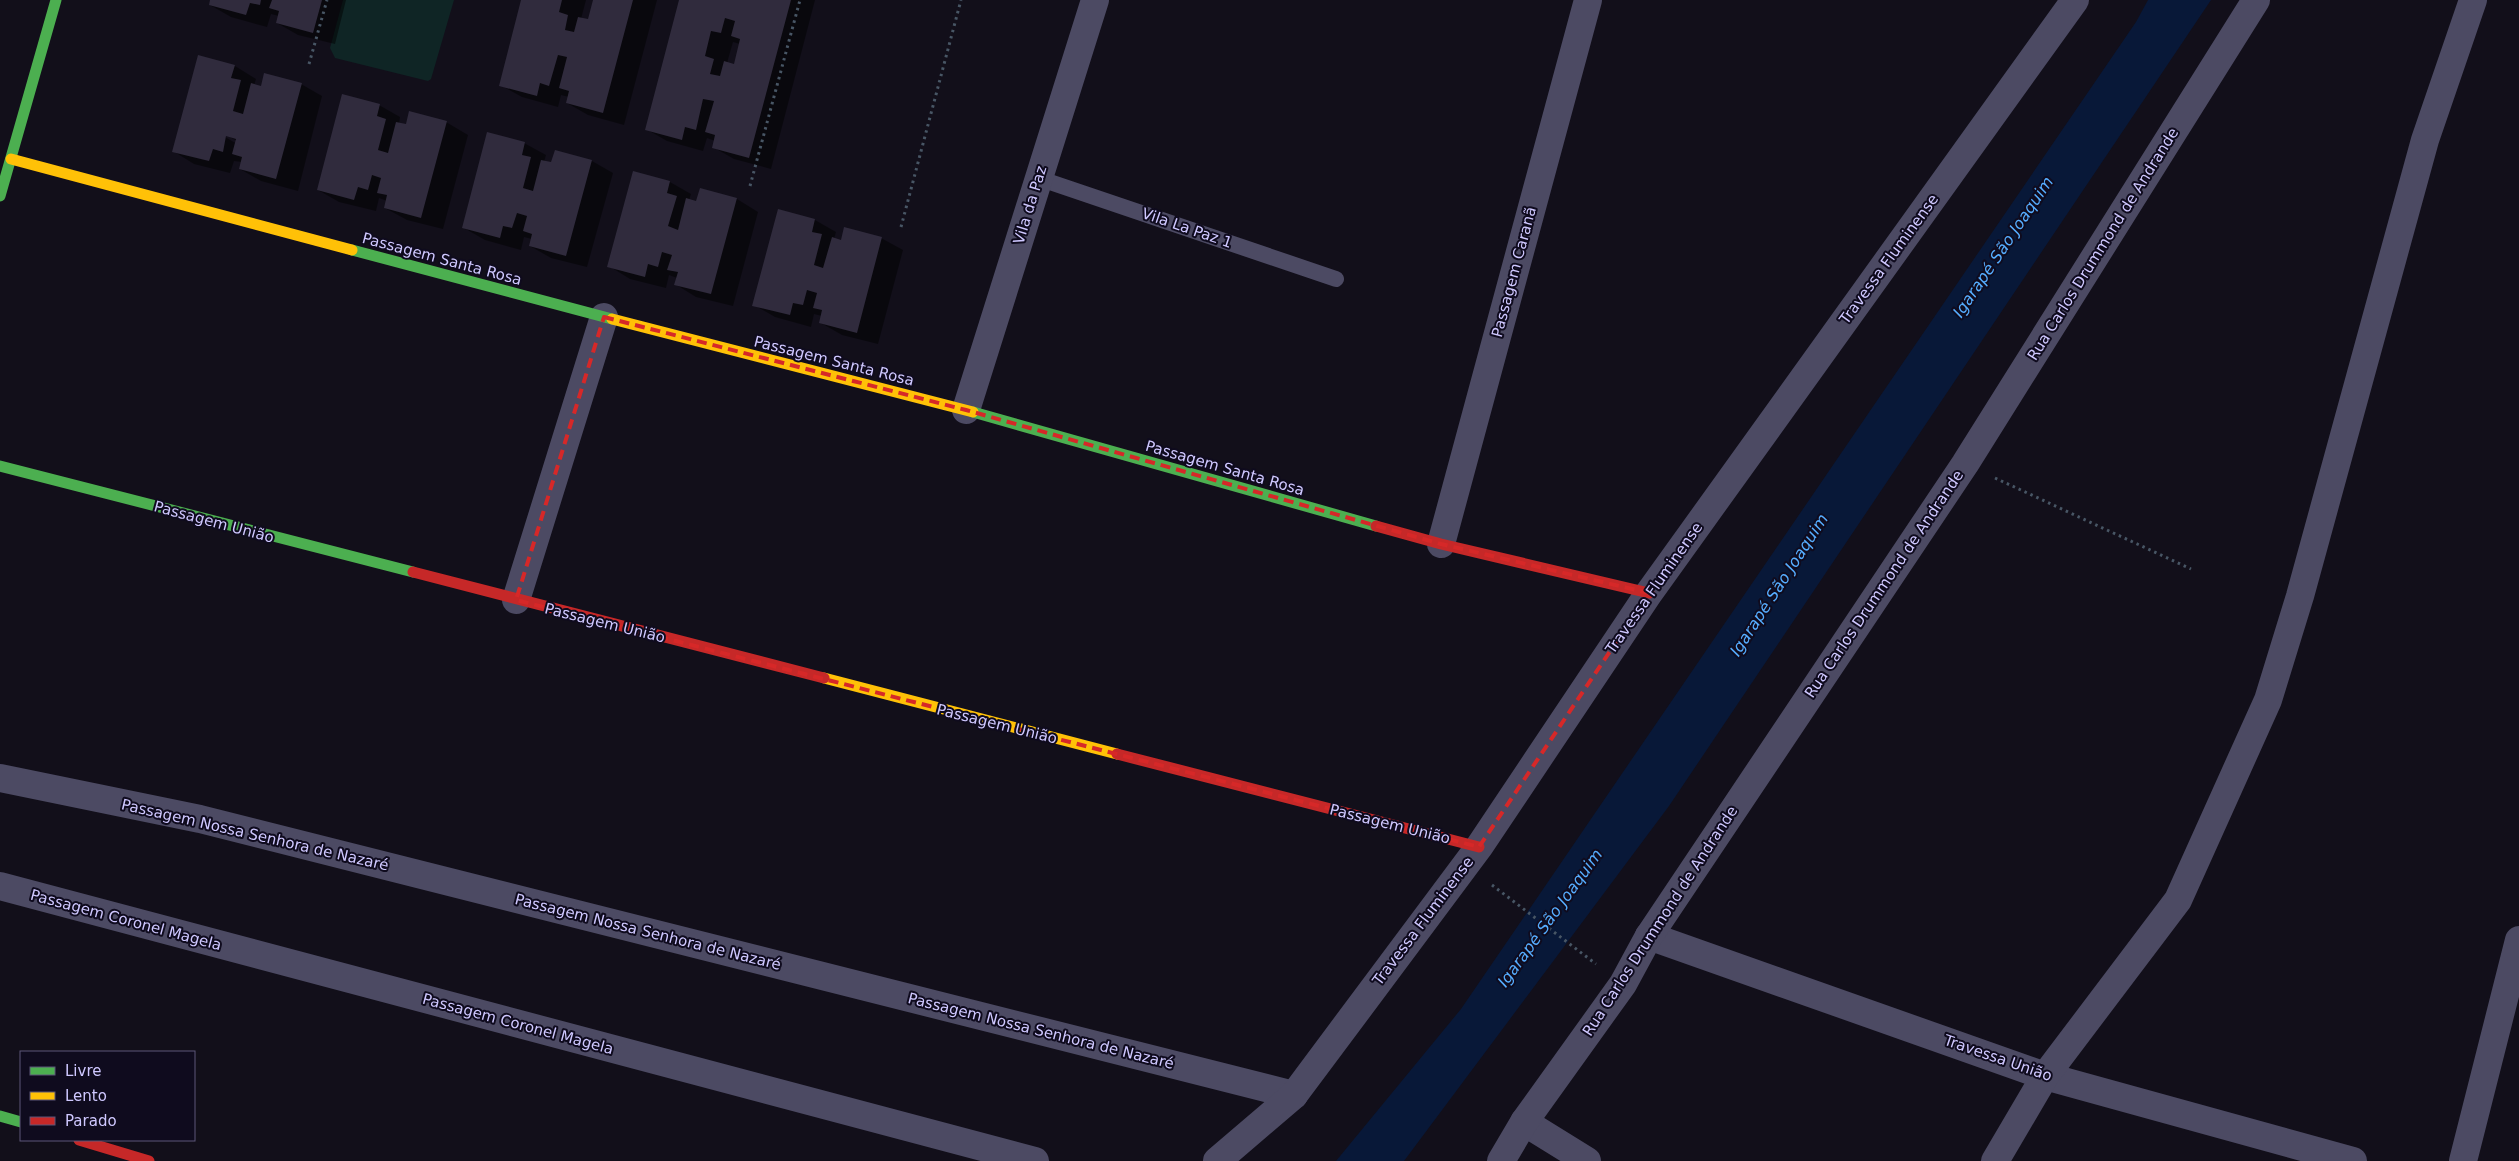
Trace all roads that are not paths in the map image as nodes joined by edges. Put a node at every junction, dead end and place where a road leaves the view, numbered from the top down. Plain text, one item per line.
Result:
1 (56, 0) edge
2 (1095, 0) edge
3 (1588, 0) edge
4 (2074, 0) edge
5 (2256, 0) edge
6 (2473, 0) edge
7 (11, 159) junction
8 (1038, 178) junction
9 (0, 196) edge
10 (1336, 279) dead end
11 (604, 318) junction
12 (966, 410) junction
13 (0, 466) edge
14 (1441, 544) junction
15 (1649, 593) junction
16 (516, 600) junction
17 (0, 778) edge
18 (1472, 856) junction
19 (0, 886) edge
20 (1649, 936) junction
21 (2519, 940) edge
22 (2046, 1076) junction
23 (1294, 1095) junction
24 (0, 1116) edge
25 (20, 1122) edge
26 (1524, 1122) junction
27 (82, 1141) edge
28 (149, 1161) edge
29 (1035, 1161) edge
30 (1217, 1161) edge
31 (1501, 1161) edge
32 (1587, 1161) edge
33 (1994, 1161) edge
34 (2353, 1161) edge
35 (2463, 1161) edge

1 - 7 street
2 - 8 street, Vila da Paz
3 - 14 street, Passagem Caranã
4 - 15 street, Travessa Fluminense
5 - 20 street, Rua Carlos Drummond de Andrande
6 - 22 street
7 - 9 street
7 - 11 street, Passagem Santa Rosa
8 - 10 lane, Vila La Paz 1
8 - 12 street, Vila da Paz
11 - 12 street, Passagem Santa Rosa
11 - 16 street
12 - 14 street, Passagem Santa Rosa
13 - 16 street, Passagem União
14 - 15 street, Passagem Santa Rosa
15 - 18 street, Travessa Fluminense
16 - 18 street, Passagem União
17 - 23 street, Passagem Nossa Senhora de Nazaré
18 - 23 street, Travessa Fluminense
19 - 29 street, Passagem Coronel Magela
20 - 22 street, Travessa União
20 - 26 street, Rua Carlos Drummond de Andrande
21 - 35 street
22 - 33 street
22 - 34 street, Travessa União
23 - 30 street, Travessa Fluminense
24 - 25 street
26 - 31 street, Rua Carlos Drummond de Andrande
26 - 32 street
27 - 28 street

